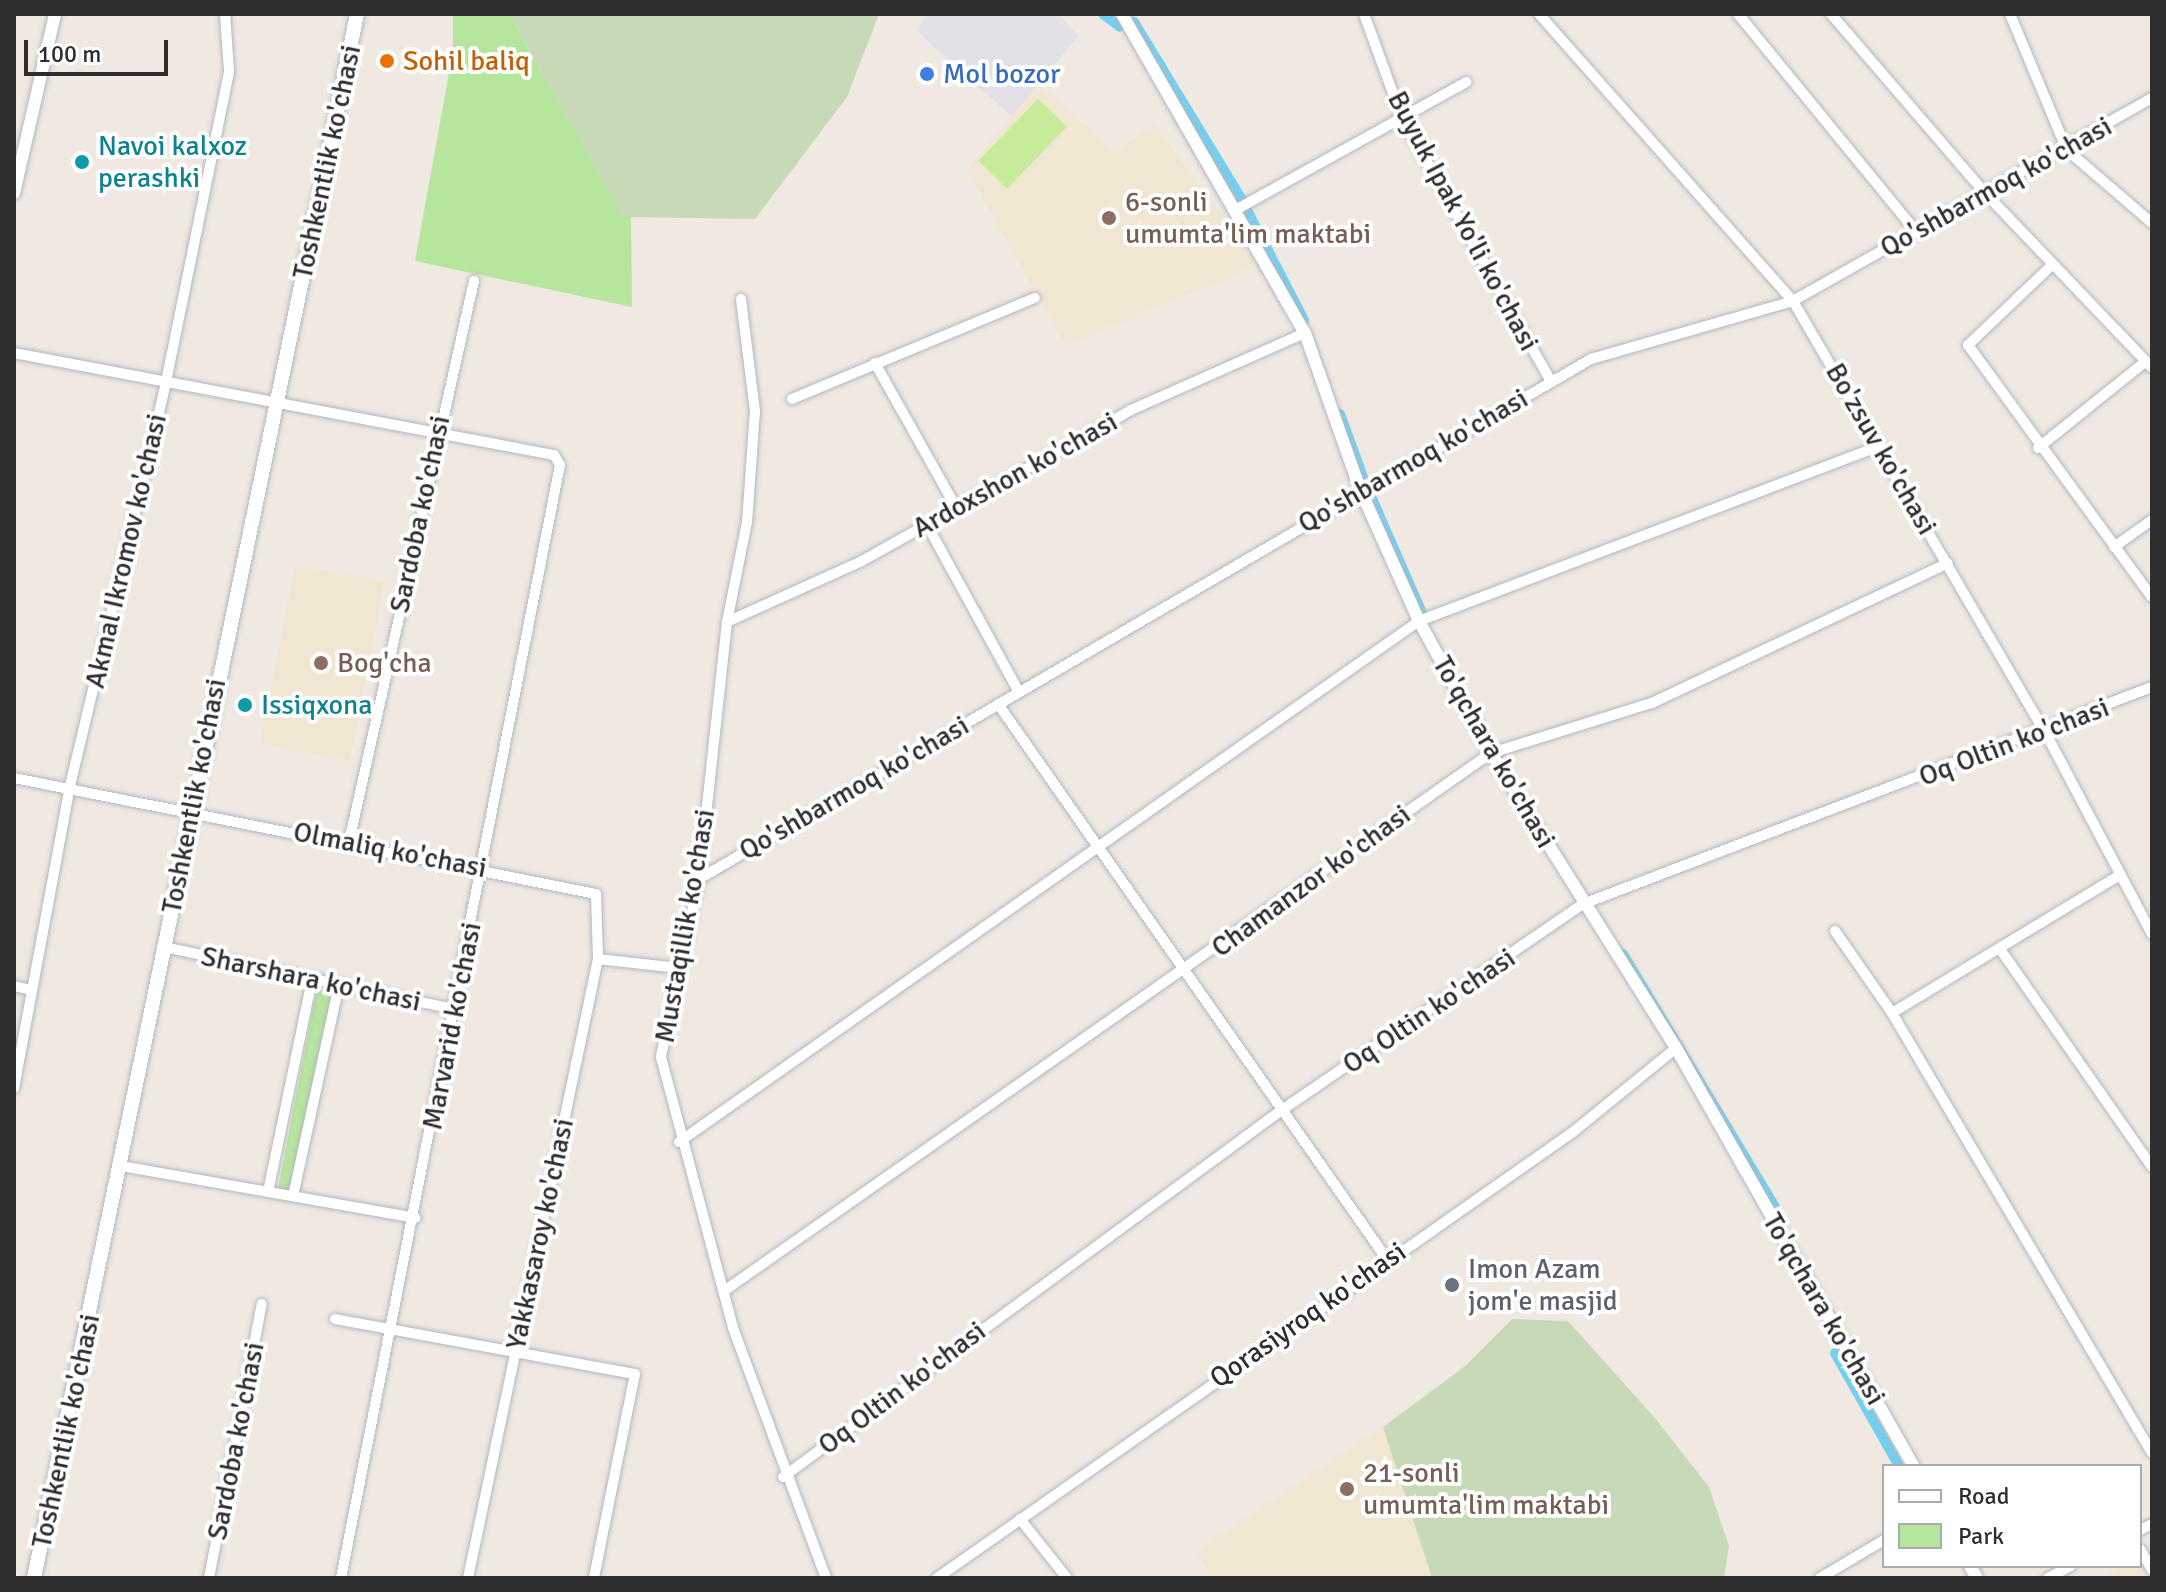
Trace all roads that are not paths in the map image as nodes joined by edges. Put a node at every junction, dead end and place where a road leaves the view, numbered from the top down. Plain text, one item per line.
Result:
1 (55, 14) edge
2 (225, 14) edge
3 (357, 14) edge
4 (1122, 14) edge
5 (1364, 14) edge
6 (1539, 14) edge
7 (1738, 14) edge
8 (1831, 14) edge
9 (2010, 14) edge
10 (1466, 82) dead end
11 (2152, 98) edge
12 (1402, 118) junction
13 (2067, 150) junction
14 (16, 175) edge
15 (14, 193) edge
16 (1986, 194) junction
17 (1239, 208) junction
18 (2152, 223) edge
19 (1917, 233) junction
20 (2052, 265) junction
21 (474, 281) dead end
22 (1035, 298) dead end
23 (741, 299) dead end
24 (1793, 301) junction
25 (1305, 333) junction
26 (14, 353) edge
27 (875, 363) junction
28 (2149, 365) edge
29 (1551, 381) junction
30 (166, 382) junction
31 (792, 399) dead end
32 (278, 404) junction
33 (437, 435) junction
34 (1880, 446) junction
35 (2038, 448) junction
36 (1360, 489) junction
37 (954, 504) junction
38 (2152, 520) edge
39 (926, 523) junction
40 (2114, 547) junction
41 (1948, 563) junction
42 (2152, 597) edge
43 (1419, 621) junction
44 (727, 622) junction
45 (2152, 687) edge
46 (1019, 692) junction
47 (998, 704) junction
48 (2044, 730) junction
49 (1491, 753) junction
50 (14, 778) edge
51 (69, 790) junction
52 (188, 809) junction
53 (349, 842) junction
54 (1101, 849) junction
55 (482, 868) junction
56 (2117, 877) junction
57 (699, 879) junction
58 (592, 891) joint
59 (1583, 904) junction
60 (1835, 931) dead end
61 (2152, 934) edge
62 (164, 947) junction
63 (2000, 949) junction
64 (598, 959) junction
65 (678, 968) junction
66 (1186, 971) junction
67 (312, 979) junction
68 (339, 985) junction
69 (14, 986) edge
70 (32, 990) junction
71 (457, 1010) junction
72 (1892, 1013) junction
73 (1676, 1048) junction
74 (14, 1088) edge
75 (1279, 1112) junction
76 (679, 1142) junction
77 (121, 1166) junction
78 (2152, 1167) edge
79 (268, 1192) junction
80 (293, 1196) junction
81 (415, 1218) junction
82 (1386, 1258) junction
83 (724, 1291) junction
84 (262, 1304) dead end
85 (335, 1319) dead end
86 (393, 1329) junction
87 (516, 1349) junction
88 (2152, 1453) edge
89 (1912, 1464) edge
90 (783, 1477) junction
91 (1020, 1519) junction
92 (1882, 1541) edge
93 (2142, 1552) edge
94 (2067, 1568) edge
95 (2152, 1570) edge
96 (34, 1578) edge
97 (209, 1578) edge
98 (341, 1578) edge
99 (468, 1578) edge
100 (594, 1578) edge
101 (826, 1578) edge
102 (937, 1578) edge
103 (1067, 1578) edge
104 (1820, 1578) edge
105 (2048, 1578) edge

1 - 14 street
2 - 30 street, Akmal Ikromov ko'chasi
3 - 32 main road, Toshkentlik ko'chasi
4 - 17 street, To'qchara ko'chasi
5 - 12 street, Buyuk Ipak Yo'li ko'chasi
6 - 24 street, Bo'zsuv ko'chasi
7 - 19 street
8 - 16 street
9 - 13 street
10 - 12 street
11 - 13 street, Qo'shbarmoq ko'chasi
12 - 17 street
12 - 29 street, Buyuk Ipak Yo'li ko'chasi
13 - 16 street, Qo'shbarmoq ko'chasi
13 - 18 street
14 - 15 street
16 - 19 street, Qo'shbarmoq ko'chasi
16 - 20 street
17 - 25 street, To'qchara ko'chasi
19 - 24 street, Qo'shbarmoq ko'chasi
20 - 28 street
20 - 35 street
21 - 33 street, Sardoba ko'chasi
22 - 27 street
23 - 44 street, Mustaqillik ko'chasi
24 - 29 street, Qo'shbarmoq ko'chasi
24 - 34 street, Bo'zsuv ko'chasi
25 - 36 street, To'qchara ko'chasi
25 - 37 street, Ardoxshon ko'chasi
26 - 30 street
27 - 31 street
27 - 37 street
28 - 35 street
29 - 36 street, Qo'shbarmoq ko'chasi
30 - 32 street
30 - 51 street, Akmal Ikromov ko'chasi
32 - 33 street
32 - 52 main road, Toshkentlik ko'chasi
33 - 53 street, Sardoba ko'chasi
33 - 55 street, Marvarid ko'chasi
34 - 41 street, Bo'zsuv ko'chasi
34 - 43 street
35 - 40 street
36 - 43 street, To'qchara ko'chasi
36 - 46 street, Qo'shbarmoq ko'chasi
37 - 39 street, Ardoxshon ko'chasi
38 - 40 street
39 - 44 street, Ardoxshon ko'chasi
39 - 46 street
40 - 42 street
41 - 48 street, Bo'zsuv ko'chasi
41 - 49 street, Chamanzor ko'chasi
43 - 49 street, To'qchara ko'chasi
43 - 54 street
44 - 57 street, Mustaqillik ko'chasi
45 - 48 street, Oq Oltin ko'chasi
46 - 47 street, Qo'shbarmoq ko'chasi
47 - 54 street
47 - 57 street, Qo'shbarmoq ko'chasi
48 - 56 street, Bo'zsuv ko'chasi
48 - 59 street, Oq Oltin ko'chasi
49 - 59 street, To'qchara ko'chasi
49 - 66 street, Chamanzor ko'chasi
50 - 51 street, Olmaliq ko'chasi
51 - 52 street, Olmaliq ko'chasi
51 - 70 street, Akmal Ikromov ko'chasi
52 - 53 street, Olmaliq ko'chasi
52 - 62 main road, Toshkentlik ko'chasi
53 - 55 street, Olmaliq ko'chasi
54 - 66 street
54 - 76 street
55 - 58 street, Olmaliq ko'chasi
55 - 71 street, Marvarid ko'chasi
56 - 61 street, Bo'zsuv ko'chasi
56 - 63 street
57 - 65 street, Mustaqillik ko'chasi
58 - 64 street, Yakkasaroy ko'chasi
59 - 73 street, To'qchara ko'chasi
59 - 75 street, Oq Oltin ko'chasi
60 - 72 street
62 - 67 street, Sharshara ko'chasi
62 - 77 main road, Toshkentlik ko'chasi
63 - 72 street
63 - 78 street
64 - 65 street
64 - 87 street, Yakkasaroy ko'chasi
65 - 76 street, Mustaqillik ko'chasi
66 - 75 street
66 - 83 street, Chamanzor ko'chasi
67 - 68 street, Sharshara ko'chasi
67 - 79 street
68 - 71 street, Sharshara ko'chasi
68 - 80 street
69 - 70 street
70 - 74 street, Akmal Ikromov ko'chasi
71 - 81 street, Marvarid ko'chasi
72 - 88 street
73 - 82 street, Qorasiyroq ko'chasi
73 - 89 street, To'qchara ko'chasi
75 - 82 street
75 - 90 street, Oq Oltin ko'chasi
76 - 83 street, Mustaqillik ko'chasi
77 - 79 street
77 - 96 main road, Toshkentlik ko'chasi
79 - 80 street
80 - 81 street
81 - 86 street, Marvarid ko'chasi
82 - 91 street, Qorasiyroq ko'chasi
83 - 90 street, Mustaqillik ko'chasi
84 - 97 street, Sardoba ko'chasi
85 - 86 street
86 - 87 street
86 - 98 street, Marvarid ko'chasi
87 - 99 street, Yakkasaroy ko'chasi
87 - 100 street
90 - 101 street, Mustaqillik ko'chasi
91 - 102 street, Qorasiyroq ko'chasi
91 - 103 street
92 - 104 street
93 - 95 street
94 - 105 street

